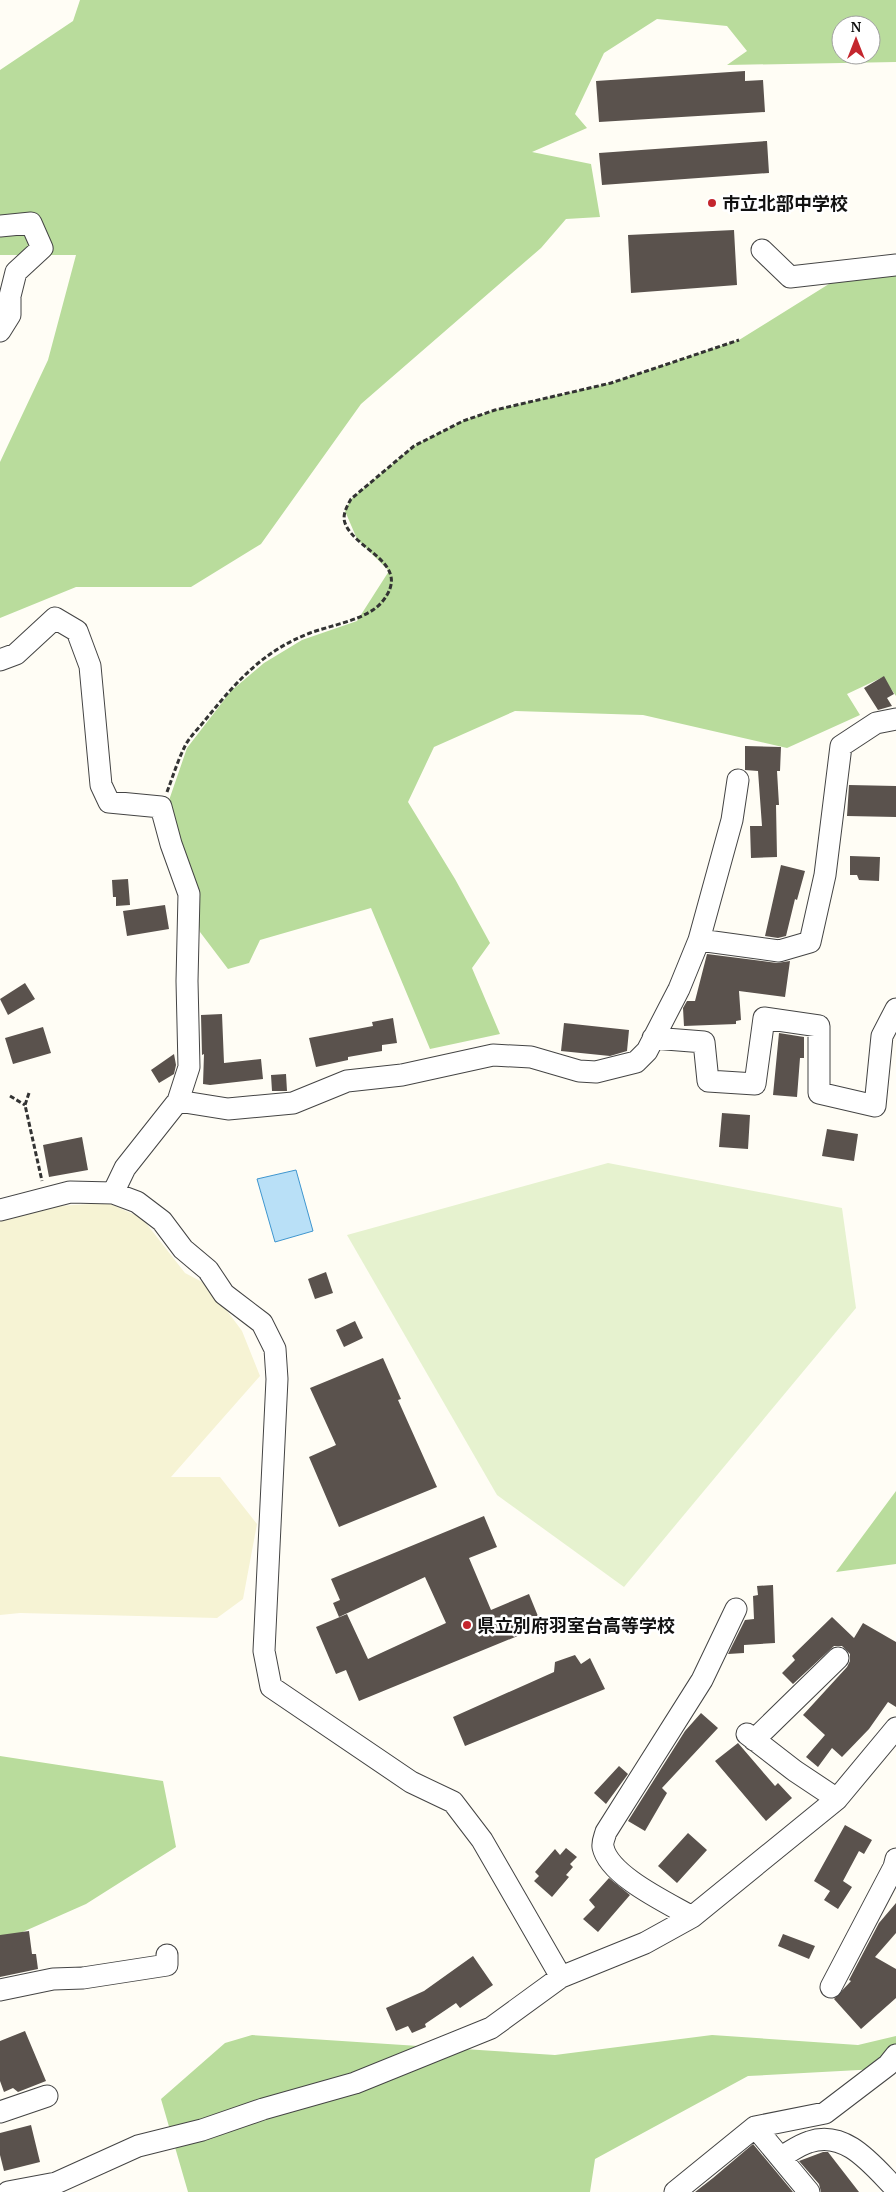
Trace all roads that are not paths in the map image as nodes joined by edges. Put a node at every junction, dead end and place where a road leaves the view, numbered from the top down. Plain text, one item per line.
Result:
1 (0, 226) edge
2 (762, 250) dead end
3 (896, 265) edge
4 (0, 331) edge
5 (0, 660) edge
6 (896, 719) edge
7 (738, 780) dead end
8 (699, 940) junction
9 (896, 1009) edge
10 (653, 1038) junction
11 (178, 1101) junction
12 (113, 1193) junction
13 (0, 1210) edge
14 (736, 1609) dead end
15 (838, 1658) dead end
16 (896, 1728) edge
17 (838, 1799) junction
18 (895, 1864) edge
19 (692, 1917) junction
20 (167, 1955) dead end
21 (561, 1978) junction
22 (831, 1987) dead end
23 (0, 1990) edge
24 (896, 2055) edge
25 (47, 2096) dead end
26 (0, 2112) edge
27 (754, 2127) junction
28 (781, 2157) junction
29 (896, 2189) edge
30 (8, 2192) edge
31 (675, 2192) edge
32 (809, 2192) edge

1 - 4 street
2 - 3 street
5 - 11 street
6 - 8 street
7 - 8 street
8 - 10 street
9 - 10 street
10 - 11 street
11 - 12 street
12 - 13 street
12 - 21 street
14 - 19 street
15 - 17 street
16 - 17 street
17 - 19 street
18 - 22 street
19 - 21 street
20 - 23 street
21 - 30 street
24 - 27 street
25 - 26 street
27 - 28 street
27 - 31 street
28 - 29 street
28 - 32 street

